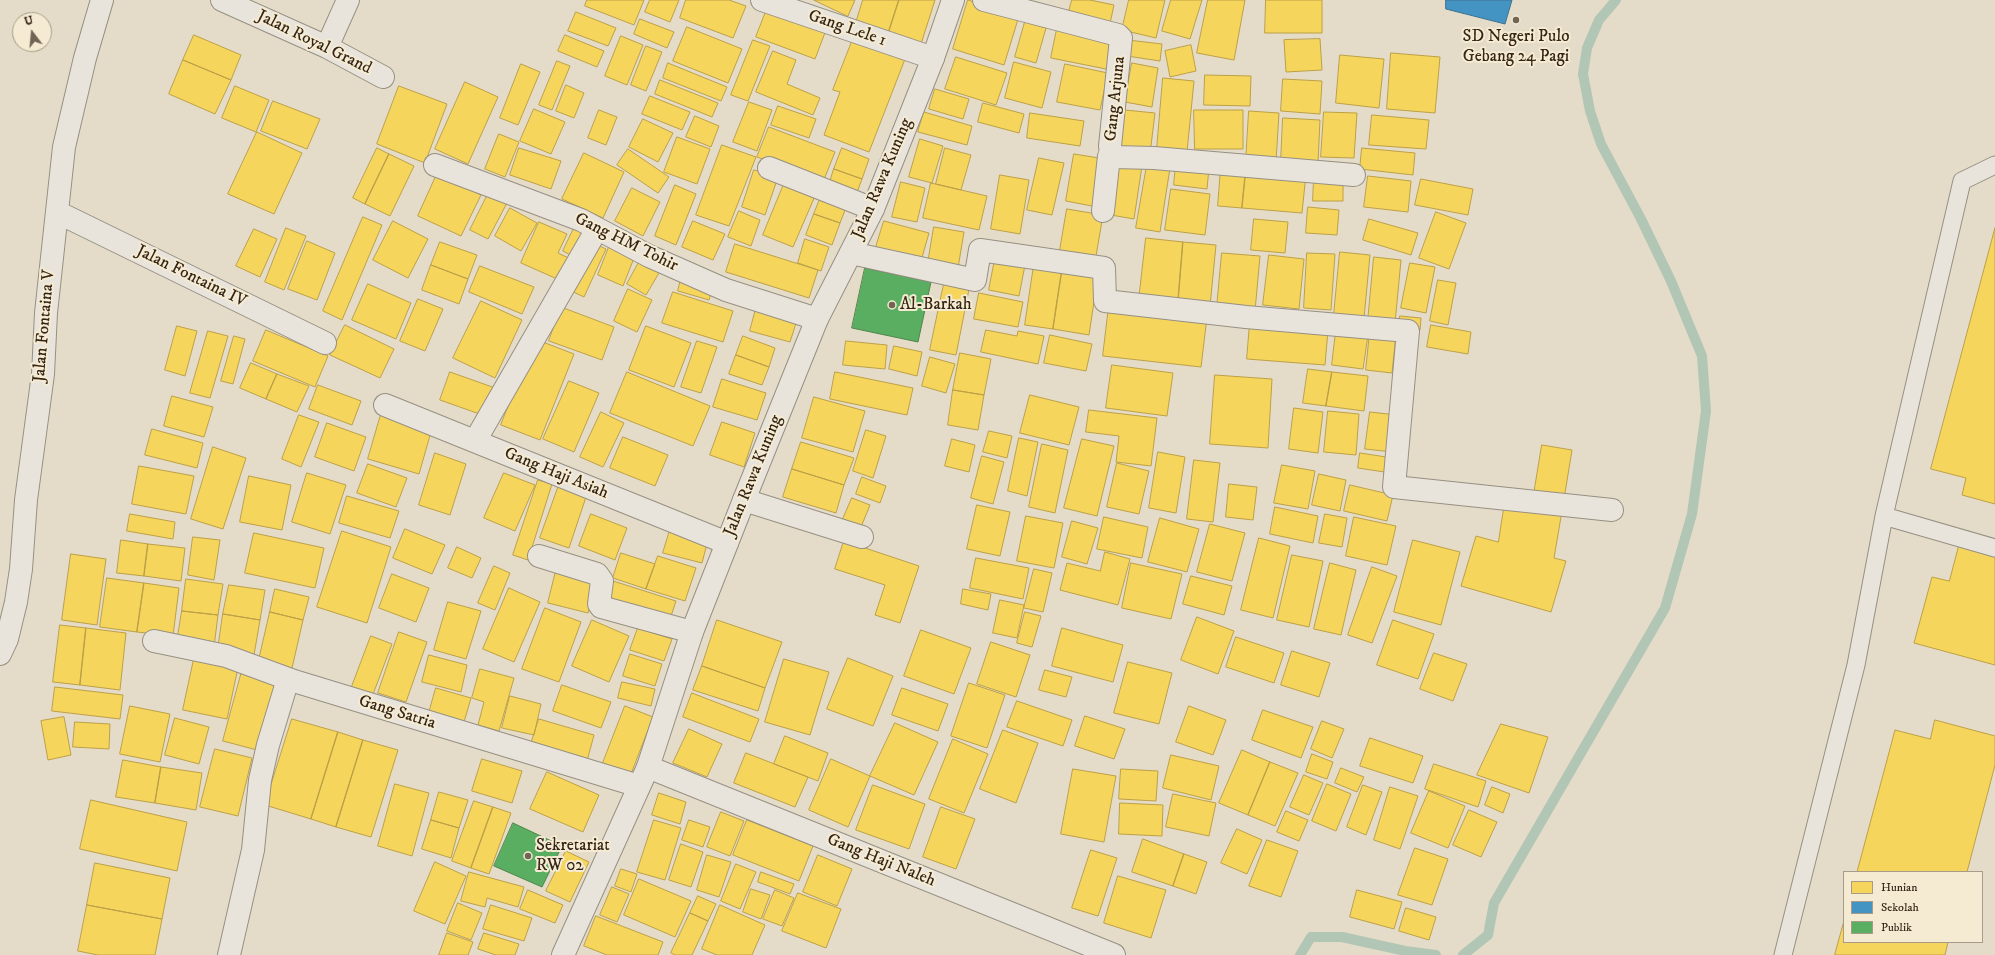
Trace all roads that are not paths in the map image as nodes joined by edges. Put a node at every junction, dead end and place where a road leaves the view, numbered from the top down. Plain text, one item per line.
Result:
1 (102, 0) edge
2 (222, 0) edge
3 (348, 0) edge
4 (762, 0) edge
5 (954, 0) edge
6 (984, 0) edge
7 (327, 48) junction
8 (933, 58) junction
9 (383, 77) dead end
10 (1113, 156) junction
11 (435, 165) dead end
12 (1995, 165) edge
13 (769, 168) dead end
14 (1354, 175) dead end
15 (873, 209) junction
16 (1103, 211) dead end
17 (57, 212) junction
18 (597, 229) junction
19 (851, 253) junction
20 (817, 319) junction
21 (325, 343) dead end
22 (385, 405) dead end
23 (475, 441) junction
24 (744, 500) junction
25 (1612, 510) dead end
26 (1884, 516) junction
27 (862, 537) dead end
28 (727, 543) junction
29 (1995, 548) edge
30 (539, 556) dead end
31 (692, 632) junction
32 (154, 641) dead end
33 (0, 654) edge
34 (288, 679) junction
35 (648, 766) junction
36 (639, 786) junction
37 (568, 954) edge
38 (229, 955) edge
39 (1114, 955) edge
40 (1783, 955) edge

1 - 17 street, Jalan Fontaina V
2 - 7 street, Jalan Royal Grand
3 - 7 street
4 - 8 street, Gang Lele 1
5 - 8 street, Jalan Rawa Kuning
6 - 10 street, Gang Arjuna
7 - 9 street, Jalan Royal Grand
8 - 15 street, Jalan Rawa Kuning
10 - 14 street, Gang Arjuna
10 - 16 street
11 - 18 street, Gang HM Tohir
12 - 26 lane
13 - 15 street
15 - 19 street, Jalan Rawa Kuning
17 - 21 street, Jalan Fontaina IV
17 - 33 street, Jalan Fontaina V
18 - 20 street, Gang HM Tohir
18 - 23 street
19 - 20 street, Jalan Rawa Kuning
19 - 25 street
20 - 24 street, Jalan Rawa Kuning
22 - 23 street, Gang Haji Asiah
23 - 28 street, Gang Haji Asiah
24 - 27 street
24 - 28 street, Jalan Rawa Kuning
26 - 29 lane
26 - 40 lane
28 - 31 street, Jalan Rawa Kuning
30 - 31 street
31 - 35 street, Jalan Rawa Kuning
32 - 34 street, Gang Satria
34 - 36 street, Gang Satria
34 - 38 street
35 - 36 street, Jalan Rawa Kuning
35 - 39 street, Gang Haji Naleh
36 - 37 street, Jalan Rawa Kuning

